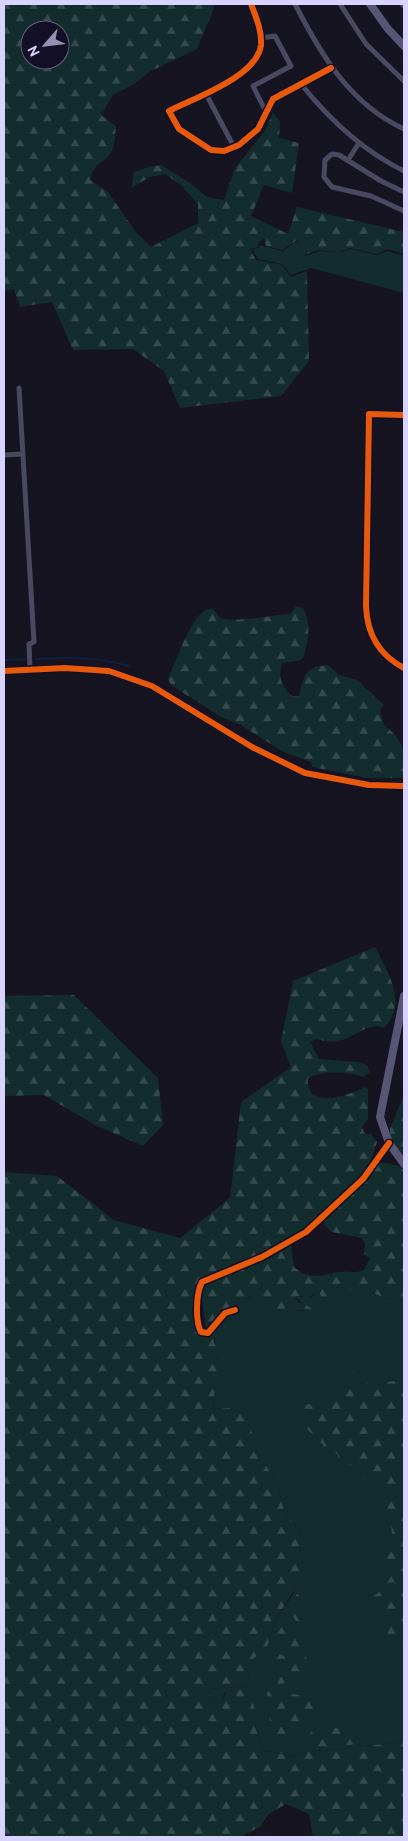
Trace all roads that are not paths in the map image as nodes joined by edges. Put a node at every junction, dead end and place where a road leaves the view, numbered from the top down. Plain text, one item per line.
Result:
1 (251, 4) edge
2 (294, 4) edge
3 (340, 4) edge
4 (370, 4) edge
5 (261, 38) junction
6 (404, 46) edge
7 (331, 68) junction
8 (404, 81) edge
9 (300, 84) junction
10 (205, 92) junction
11 (169, 111) joint
12 (266, 112) junction
13 (404, 129) edge
14 (359, 143) junction
15 (234, 147) junction
16 (348, 160) junction
17 (404, 171) edge
18 (404, 192) edge
19 (404, 211) edge
20 (19, 388) dead end
21 (404, 415) edge
22 (22, 454) junction
23 (4, 455) edge
24 (404, 668) edge
25 (30, 670) junction
26 (4, 671) edge
27 (404, 786) edge
28 (404, 996) edge
29 (389, 1144) junction
30 (404, 1164) edge
31 (235, 1310) dead end

1 - 5 street
2 - 7 street
3 - 8 street
4 - 6 street
5 - 10 street
5 - 12 street
7 - 9 street
7 - 13 street
9 - 12 street
9 - 14 street
10 - 11 street
10 - 15 street
11 - 15 street
12 - 15 street
14 - 16 street
14 - 17 street
16 - 18 street
16 - 19 street
20 - 22 street
21 - 24 street
22 - 23 street
22 - 25 street
25 - 26 street
25 - 27 street
28 - 29 street
29 - 30 street
29 - 31 street

